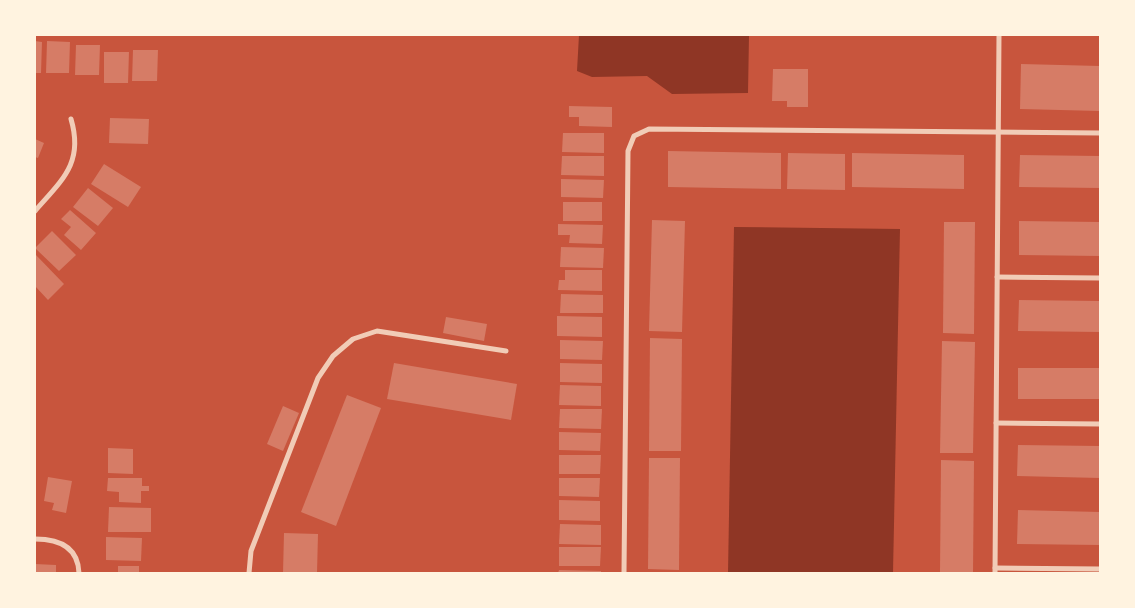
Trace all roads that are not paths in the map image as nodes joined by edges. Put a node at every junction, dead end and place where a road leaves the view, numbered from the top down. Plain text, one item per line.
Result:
1 (999, 35) edge
2 (71, 119) dead end
3 (998, 132) junction
4 (1100, 133) edge
5 (35, 211) edge
6 (997, 276) junction
7 (1100, 278) edge
8 (506, 351) dead end
9 (996, 423) junction
10 (1100, 424) edge
11 (35, 539) edge
12 (1100, 569) edge
13 (995, 570) edge
14 (78, 573) edge
15 (248, 573) edge
16 (624, 573) edge

1 - 3 street
2 - 5 street
3 - 4 street
3 - 6 street
3 - 16 street
6 - 7 street
6 - 9 street
8 - 15 street
9 - 10 street
9 - 13 street
11 - 14 street
12 - 13 street

